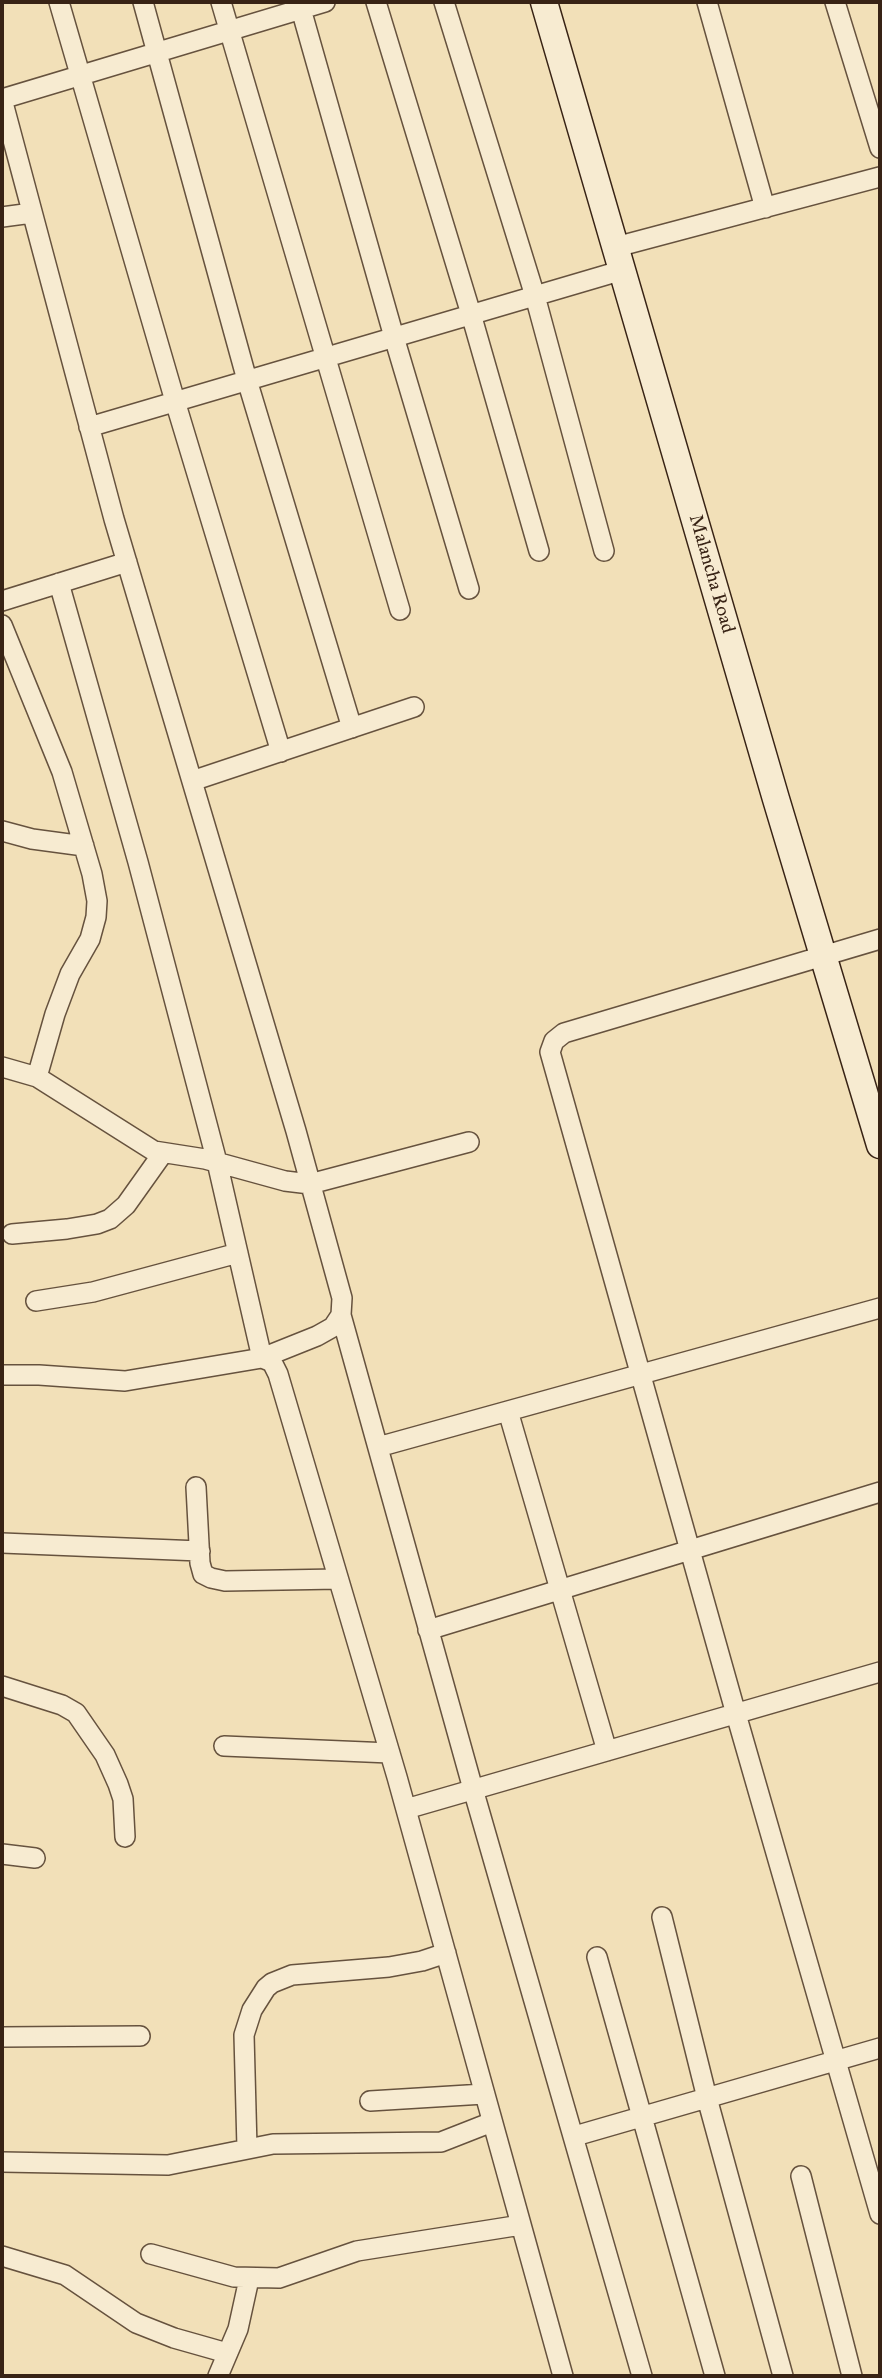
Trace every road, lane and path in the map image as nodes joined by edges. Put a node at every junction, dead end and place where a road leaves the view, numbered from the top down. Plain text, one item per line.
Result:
1 (59, 2) edge
2 (143, 2) edge
3 (221, 2) edge
4 (325, 2) edge
5 (376, 2) edge
6 (444, 2) edge
7 (544, 2) edge
8 (707, 2) edge
9 (835, 2) edge
10 (300, 5) edge
11 (229, 31) junction
12 (158, 52) junction
13 (80, 75) junction
14 (2, 99) edge
15 (880, 148) edge
16 (880, 177) edge
17 (765, 208) junction
18 (32, 213) junction
19 (2, 217) edge
20 (619, 258) junction
21 (535, 296) junction
22 (471, 314) junction
23 (394, 337) junction
24 (325, 357) junction
25 (247, 380) junction
26 (175, 401) junction
27 (89, 427) junction
28 (539, 551) dead end
29 (604, 551) dead end
30 (127, 562) junction
31 (58, 583) junction
32 (469, 589) dead end
33 (2, 601) edge
34 (400, 610) dead end
35 (2, 625) edge
36 (414, 708) dead end
37 (352, 728) junction
38 (281, 752) junction
39 (192, 781) junction
40 (2, 831) edge
41 (84, 846) junction
42 (880, 939) edge
43 (824, 957) junction
44 (2, 1067) edge
45 (37, 1077) junction
46 (469, 1142) dead end
47 (880, 1145) edge
48 (163, 1153) junction
49 (217, 1162) junction
50 (310, 1184) junction
51 (12, 1234) dead end
52 (238, 1253) junction
53 (36, 1301) dead end
54 (880, 1308) edge
55 (341, 1315) junction
56 (262, 1358) junction
57 (641, 1374) junction
58 (2, 1375) edge
59 (508, 1411) junction
60 (377, 1447) junction
61 (196, 1487) dead end
62 (880, 1492) edge
63 (2, 1543) edge
64 (691, 1550) junction
65 (200, 1551) junction
66 (338, 1579) junction
67 (561, 1589) junction
68 (428, 1630) junction
69 (880, 1672) edge
70 (2, 1686) edge
71 (736, 1714) junction
72 (224, 1746) dead end
73 (607, 1751) junction
74 (390, 1753) junction
75 (473, 1789) junction
76 (406, 1809) junction
77 (125, 1837) dead end
78 (2, 1854) edge
79 (35, 1858) dead end
80 (662, 1917) dead end
81 (446, 1953) junction
82 (597, 1957) dead end
83 (140, 2036) dead end
84 (2, 2037) edge
85 (880, 2049) edge
86 (836, 2061) junction
87 (484, 2094) junction
88 (706, 2098) junction
89 (370, 2101) dead end
90 (644, 2116) junction
91 (492, 2122) junction
92 (575, 2136) junction
93 (247, 2148) junction
94 (2, 2162) edge
95 (801, 2176) dead end
96 (880, 2214) edge
97 (521, 2225) junction
98 (151, 2254) dead end
99 (2, 2256) edge
100 (249, 2279) junction
101 (228, 2353) junction
102 (218, 2376) edge
103 (564, 2376) edge
104 (642, 2376) edge
105 (715, 2376) edge
106 (783, 2376) edge
107 (852, 2376) edge

1 - 13 street
2 - 12 street
3 - 11 street
4 - 10 street
5 - 22 street
6 - 21 street
7 - 20 main road, Malancha Road
8 - 17 street
9 - 15 street
10 - 11 street
10 - 23 street
11 - 12 street
11 - 24 street
12 - 13 street
12 - 25 street
13 - 14 street
13 - 26 street
14 - 18 street
16 - 17 street
17 - 20 street
18 - 19 street
18 - 27 street
20 - 21 street
20 - 43 main road, Malancha Road
21 - 22 street
21 - 29 street
22 - 23 street
22 - 28 street
23 - 24 street
23 - 32 street
24 - 25 street
24 - 34 street
25 - 26 street
25 - 37 street
26 - 27 street
26 - 38 street
27 - 30 street
30 - 31 street
30 - 39 street
31 - 33 street
31 - 49 street
35 - 41 street
36 - 37 street
37 - 38 street
38 - 39 street
39 - 50 street
40 - 41 street
41 - 45 street
42 - 43 street
43 - 47 main road, Malancha Road
43 - 57 street
44 - 45 street
45 - 48 street
46 - 50 street
48 - 49 street
48 - 51 street
49 - 50 street
49 - 52 street
50 - 55 street
52 - 53 street
52 - 56 street
54 - 57 street
55 - 56 street
55 - 60 street
56 - 58 street
56 - 66 street
57 - 59 street
57 - 64 street
59 - 60 street
59 - 67 street
60 - 68 street
61 - 65 street
62 - 64 street
63 - 65 street
64 - 67 street
64 - 71 street
65 - 66 street
66 - 74 street
67 - 68 street
67 - 73 street
68 - 75 street
69 - 71 street
70 - 77 street
71 - 73 street
71 - 86 street
72 - 74 street
73 - 75 street
74 - 76 street
75 - 76 street
75 - 92 street
76 - 81 street
78 - 79 street
80 - 88 street
81 - 87 street
81 - 93 street
82 - 90 street
83 - 84 street
85 - 86 street
86 - 88 street
86 - 96 street
87 - 89 street
87 - 91 street
88 - 90 street
88 - 106 street
90 - 92 street
90 - 105 street
91 - 93 street
91 - 97 street
92 - 104 street
93 - 94 street
95 - 107 street
97 - 100 street
97 - 103 street
98 - 100 street
99 - 101 street
100 - 101 street
101 - 102 street

